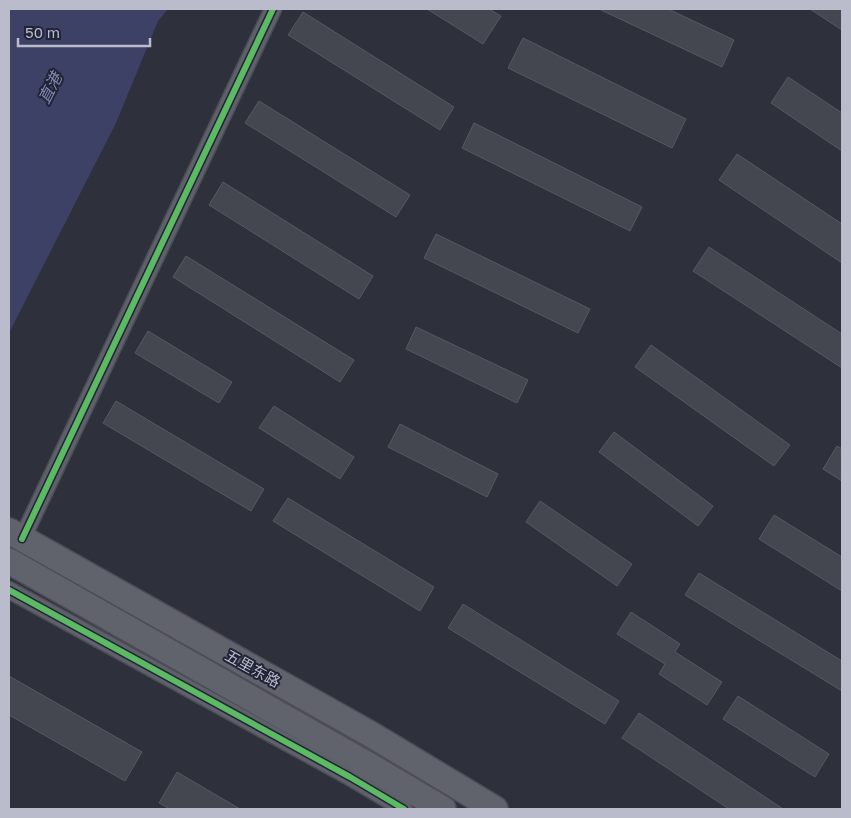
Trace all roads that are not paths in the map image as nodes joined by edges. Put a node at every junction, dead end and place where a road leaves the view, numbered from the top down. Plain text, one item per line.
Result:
1 (273, 9) edge
2 (16, 535) edge
3 (9, 562) edge
4 (9, 590) edge
5 (404, 809) edge
6 (443, 809) edge
7 (495, 809) edge

1 - 2 street
2 - 7 main road, 五里东路
3 - 6 main road, 五里东路
4 - 5 street

